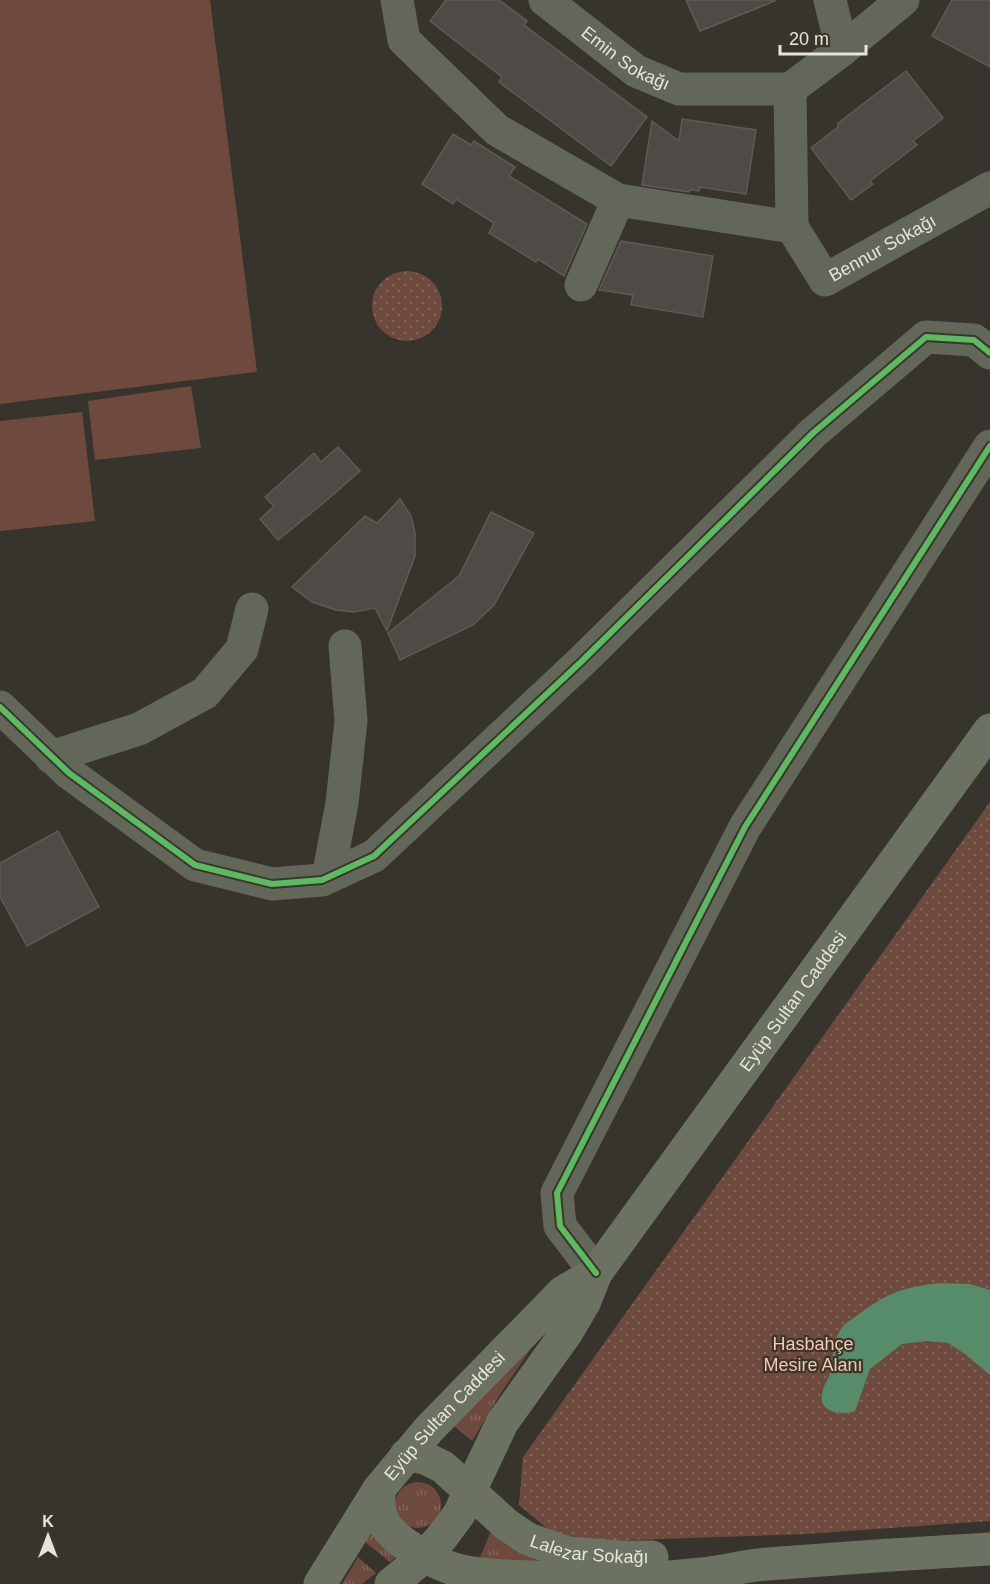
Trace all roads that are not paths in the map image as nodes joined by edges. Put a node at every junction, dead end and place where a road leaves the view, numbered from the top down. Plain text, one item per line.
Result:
1 (398, 0) edge
2 (544, 0) edge
3 (830, 0) edge
4 (903, 0) edge
5 (842, 50) junction
6 (790, 89) junction
7 (990, 188) edge
8 (618, 200) junction
9 (792, 227) junction
10 (581, 285) dead end
11 (990, 353) edge
12 (990, 446) edge
13 (252, 609) dead end
14 (345, 646) dead end
15 (0, 707) edge
16 (990, 730) edge
17 (51, 757) junction
18 (328, 877) junction
19 (596, 1273) junction
20 (406, 1455) junction
21 (380, 1489) junction
22 (471, 1491) junction
23 (990, 1549) edge
24 (425, 1556) junction
25 (764, 1564) junction
26 (320, 1584) edge
27 (391, 1584) edge

1 - 8 street
2 - 6 street, Emin Sokağı
3 - 5 street
4 - 5 street
5 - 6 street
6 - 9 street
7 - 9 street, Bennur Sokağı
8 - 9 street
8 - 10 street
11 - 18 street
12 - 19 street
13 - 17 street
14 - 18 street
15 - 17 street
16 - 19 main road, Eyüp Sultan Caddesi
17 - 18 street
19 - 20 main road, Eyüp Sultan Caddesi
19 - 22 main road, Eyüp Sultan Caddesi
20 - 21 main road, Eyüp Sultan Caddesi
20 - 22 main road
21 - 24 main road
21 - 26 main road, Eyüp Sultan Caddesi
22 - 24 main road, Eyüp Sultan Caddesi
22 - 25 main road, Lalezar Sokağı
23 - 25 main road, Lalezar Sokağı
24 - 25 main road, Lalezar Sokağı
24 - 27 main road, Eyüp Sultan Caddesi

